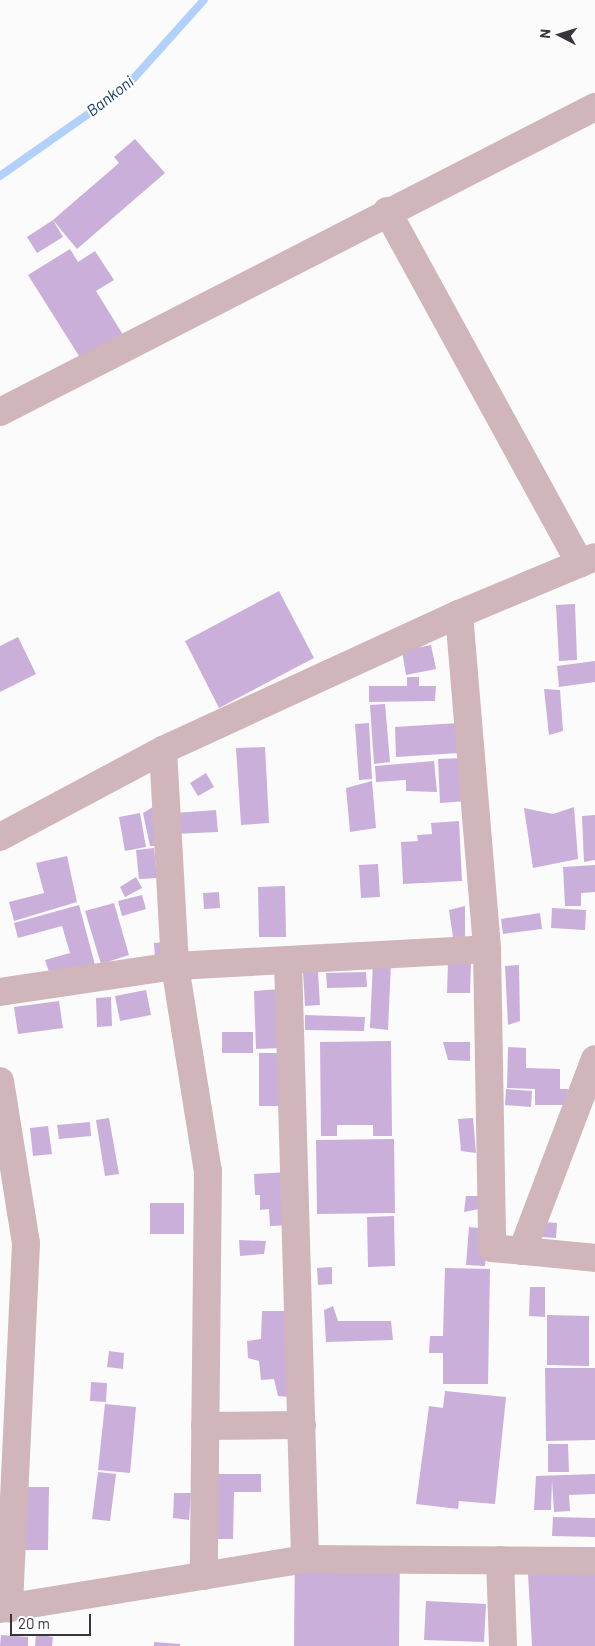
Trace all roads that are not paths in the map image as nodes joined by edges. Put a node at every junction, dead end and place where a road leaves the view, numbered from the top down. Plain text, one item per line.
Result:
1 (595, 107) edge
2 (387, 211) junction
3 (0, 412) edge
4 (588, 560) edge
5 (459, 614) junction
6 (163, 750) junction
7 (0, 837) edge
8 (487, 948) junction
9 (288, 960) junction
10 (175, 966) junction
11 (0, 992) edge
12 (595, 1059) edge
13 (0, 1080) edge
14 (522, 1251) junction
15 (595, 1258) edge
16 (302, 1425) junction
17 (205, 1426) junction
18 (305, 1558) junction
19 (500, 1560) junction
20 (595, 1561) edge
21 (204, 1576) junction
22 (5, 1609) edge
23 (504, 1646) edge

1 - 2 street
2 - 3 street
2 - 4 street
4 - 5 street
5 - 6 street
5 - 8 street
6 - 7 street
6 - 10 street
8 - 9 street
8 - 14 street
9 - 10 street
9 - 16 street
10 - 11 street
10 - 17 street
12 - 14 street
13 - 22 street
14 - 15 street
16 - 17 street
16 - 18 street
17 - 21 street
18 - 19 street
18 - 21 street
19 - 20 street
19 - 23 street
21 - 22 street

